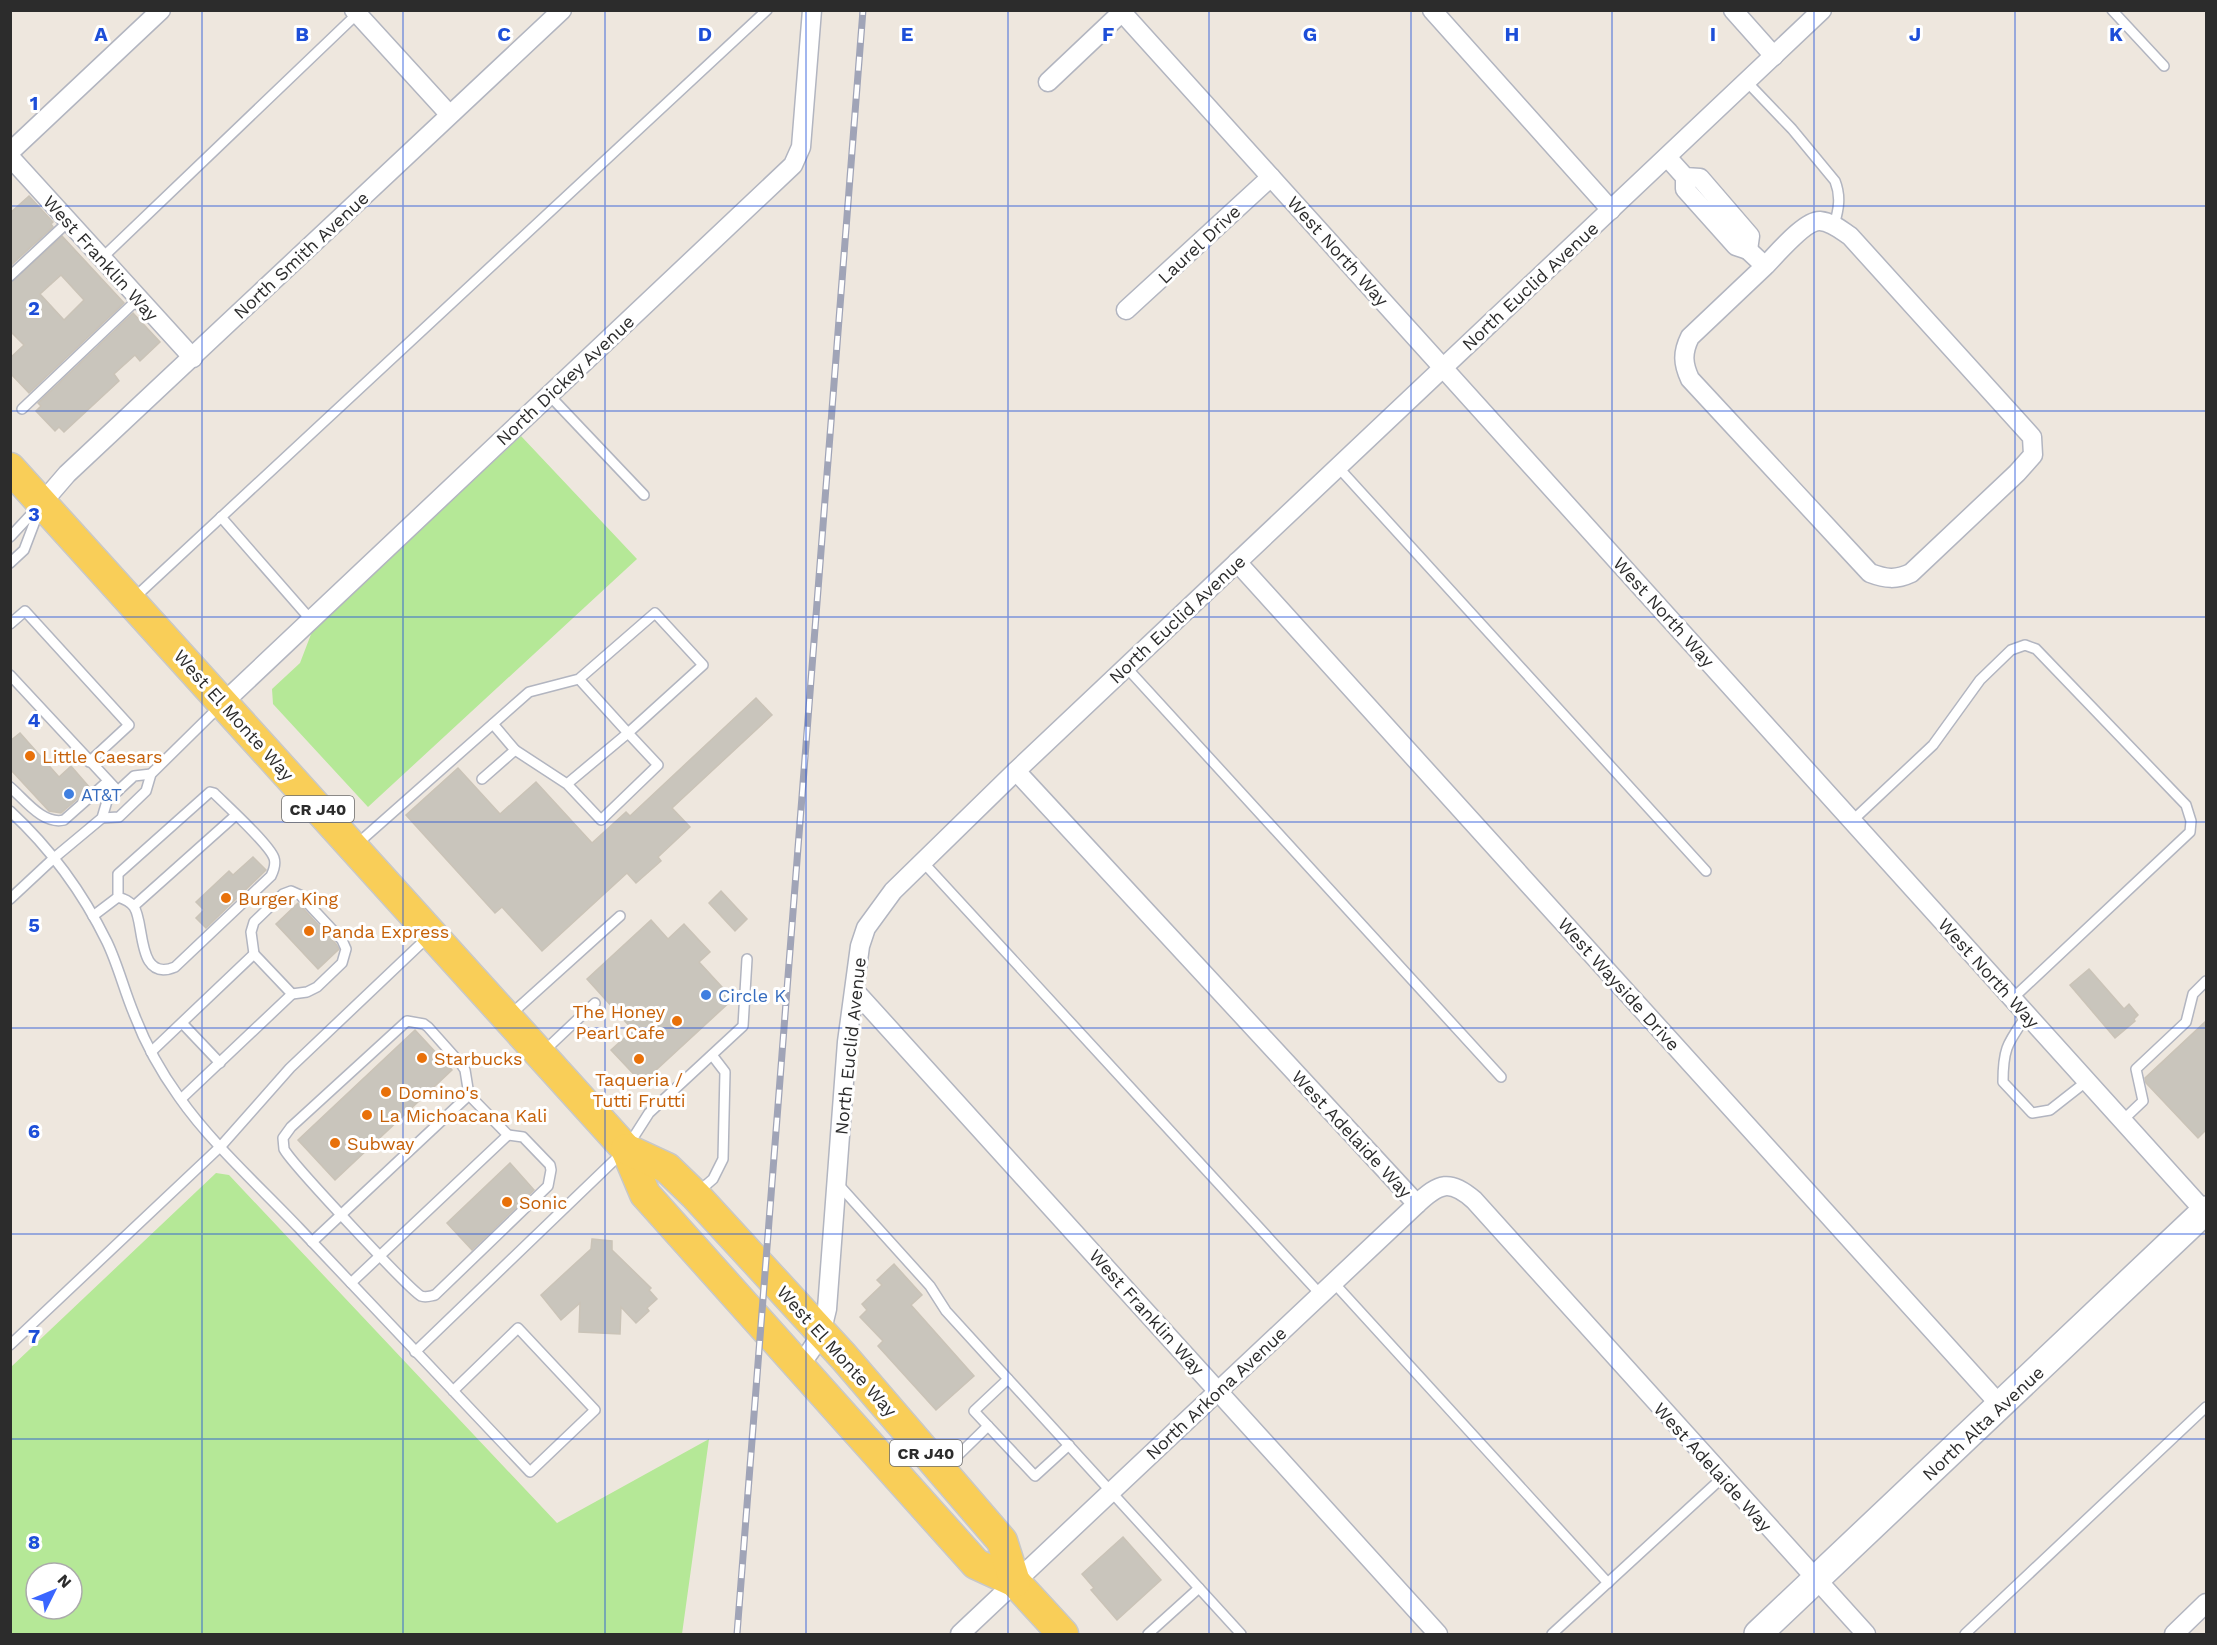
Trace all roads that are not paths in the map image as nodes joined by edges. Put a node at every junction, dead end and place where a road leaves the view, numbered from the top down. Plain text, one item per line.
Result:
1 (161, 10) edge
2 (562, 10) edge
3 (767, 10) edge
4 (812, 10) edge
5 (1432, 10) edge
6 (1733, 10) edge
7 (1822, 10) edge
8 (2112, 10) edge
9 (1121, 11) edge
10 (357, 12) edge
11 (1774, 56) junction
12 (2164, 66) dead end
13 (1048, 82) dead end
14 (1747, 82) junction
15 (449, 114) junction
16 (10, 152) edge
17 (10, 157) edge
18 (1667, 157) junction
19 (1271, 177) junction
20 (1611, 210) junction
21 (69, 222) junction
22 (1834, 225) junction
23 (102, 258) junction
24 (1765, 266) junction
25 (10, 276) edge
26 (138, 299) junction
27 (1126, 310) dead end
28 (193, 358) junction
29 (1443, 367) junction
30 (549, 395) junction
31 (22, 409) dead end
32 (1338, 467) junction
33 (10, 468) edge
34 (644, 495) dead end
35 (42, 502) junction
36 (221, 517) junction
37 (10, 537) edge
38 (1237, 562) junction
39 (10, 563) edge
40 (130, 601) junction
41 (311, 620) junction
42 (10, 624) edge
43 (1126, 667) junction
44 (10, 675) edge
45 (579, 679) junction
46 (223, 703) junction
47 (493, 724) junction
48 (628, 733) junction
49 (515, 750) junction
50 (89, 762) junction
51 (1016, 771) junction
52 (151, 774) junction
53 (482, 779) dead end
54 (108, 781) junction
55 (567, 784) junction
56 (10, 787) edge
57 (118, 791) junction
58 (10, 811) edge
59 (236, 815) junction
60 (102, 818) junction
61 (1852, 821) junction
62 (353, 847) junction
63 (54, 858) junction
64 (922, 861) junction
65 (1706, 871) dead end
66 (118, 897) junction
67 (10, 899) edge
68 (134, 906) junction
69 (93, 916) junction
70 (620, 916) dead end
71 (431, 934) junction
72 (254, 954) junction
73 (747, 959) dead end
74 (2206, 981) edge
75 (855, 991) junction
76 (292, 994) junction
77 (2012, 999) junction
78 (595, 1003) dead end
79 (2027, 1016) junction
80 (507, 1017) junction
81 (182, 1023) junction
82 (151, 1052) junction
83 (540, 1055) junction
84 (712, 1055) junction
85 (220, 1063) junction
86 (1501, 1077) dead end
87 (2087, 1082) junction
88 (469, 1095) junction
89 (181, 1100) junction
90 (2123, 1120) junction
91 (508, 1135) junction
92 (221, 1146) junction
93 (626, 1149) junction
94 (838, 1184) junction
95 (694, 1196) junction
96 (1417, 1204) junction
97 (2206, 1212) edge
98 (342, 1214) junction
99 (312, 1242) junction
100 (380, 1255) junction
101 (351, 1283) junction
102 (1334, 1283) junction
103 (1321, 1295) junction
104 (822, 1333) junction
105 (10, 1345) edge
106 (415, 1352) junction
107 (799, 1366) junction
108 (1008, 1379) junction
109 (1218, 1390) junction
110 (453, 1391) junction
111 (2001, 1406) junction
112 (2206, 1407) edge
113 (988, 1426) junction
114 (1069, 1445) junction
115 (942, 1471) junction
116 (1723, 1477) junction
117 (1112, 1492) junction
118 (1815, 1581) junction
119 (1015, 1582) junction
120 (1608, 1583) junction
121 (1199, 1588) junction
122 (2206, 1603) edge
123 (1239, 1634) edge
124 (960, 1635) edge
125 (1062, 1635) edge
126 (1148, 1635) edge
127 (1438, 1635) edge
128 (1552, 1635) edge
129 (1758, 1635) edge
130 (1866, 1635) edge
131 (1965, 1635) edge
132 (2174, 1635) edge

1 - 16 street
2 - 15 street, North Smith Avenue
3 - 36 lane
4 - 30 street, North Dickey Avenue
5 - 20 street
6 - 11 street
7 - 11 street, North Euclid Avenue
8 - 12 lane
9 - 13 street, West North Way
9 - 19 street, West North Way
10 - 15 street
10 - 23 lane
11 - 14 street, North Euclid Avenue
14 - 18 street, North Euclid Avenue
14 - 22 lane
15 - 28 street, North Smith Avenue
17 - 21 street, West Franklin Way
18 - 20 street, North Euclid Avenue
18 - 24 street
19 - 27 street, Laurel Drive
19 - 29 street, West North Way
20 - 29 street, North Euclid Avenue
21 - 23 street, West Franklin Way
21 - 25 lane
22 - 24 street
22 - 24 street
23 - 26 street, West Franklin Way
26 - 28 street, West Franklin Way
26 - 31 lane
28 - 35 street, North Smith Avenue
29 - 32 street, North Euclid Avenue
29 - 61 street, West North Way
30 - 34 lane
30 - 41 street, North Dickey Avenue
32 - 38 street, North Euclid Avenue
32 - 65 lane
33 - 35 main road, West El Monte Way / CR J40
35 - 37 lane
35 - 39 lane
35 - 40 main road, West El Monte Way / CR J40
36 - 40 lane
36 - 41 lane
38 - 43 street, North Euclid Avenue
38 - 111 street, West Wayside Drive
40 - 46 main road, West El Monte Way / CR J40
41 - 46 street, North Dickey Avenue
42 - 50 lane
43 - 51 street, North Euclid Avenue
43 - 86 lane
44 - 50 lane
45 - 47 lane
45 - 48 lane
45 - 48 lane
46 - 52 lane
46 - 62 main road, West El Monte Way / CR J40
47 - 49 lane
47 - 62 lane
48 - 55 lane
48 - 55 lane
49 - 53 lane
49 - 55 lane
50 - 54 lane
51 - 64 street, North Euclid Avenue
51 - 96 street, West Adelaide Way
52 - 57 lane
52 - 60 lane
54 - 56 lane
54 - 57 lane
57 - 60 lane
58 - 63 lane
59 - 66 lane
59 - 68 lane
59 - 68 lane
60 - 63 lane
61 - 77 street, West North Way
61 - 77 lane
62 - 71 main road, West El Monte Way / CR J40
63 - 67 lane
63 - 69 lane
64 - 75 street, North Euclid Avenue
64 - 103 lane
66 - 68 lane
66 - 69 lane
69 - 82 lane
70 - 80 lane
71 - 80 main road, West El Monte Way / CR J40
71 - 92 lane
72 - 76 lane
72 - 76 lane
72 - 81 lane
73 - 84 lane
74 - 90 lane
75 - 94 street, North Euclid Avenue
75 - 109 street, West Franklin Way
76 - 85 lane
77 - 79 street, West North Way
78 - 83 lane
79 - 87 street, West North Way
79 - 87 lane
80 - 83 main road, West El Monte Way / CR J40
81 - 82 lane
81 - 85 lane
82 - 89 lane
83 - 93 main road, West El Monte Way / CR J40
84 - 93 lane
84 - 95 lane
85 - 89 lane
87 - 90 street, West North Way
88 - 91 lane
88 - 98 lane
88 - 98 lane
89 - 92 lane
90 - 97 street, West North Way
91 - 100 lane
91 - 100 lane
92 - 99 lane
92 - 105 lane
93 - 95 main road, West El Monte Way / CR J40
93 - 106 lane
93 - 107 main road, West El Monte Way / CR J40
94 - 104 street, North Euclid Avenue
94 - 108 lane
95 - 104 main road, West El Monte Way / CR J40
96 - 102 street, North Arkona Avenue
96 - 116 street, West Adelaide Way
97 - 111 main road, North Alta Avenue
98 - 99 lane
98 - 100 lane
99 - 101 lane
100 - 101 lane
101 - 106 lane
102 - 103 street, North Arkona Avenue
102 - 120 lane
103 - 109 street, North Arkona Avenue
104 - 107 street, North Euclid Avenue
104 - 115 main road, West El Monte Way / CR J40
106 - 110 lane
107 - 119 main road, West El Monte Way / CR J40
108 - 113 lane
108 - 114 lane
109 - 117 street, North Arkona Avenue
109 - 127 street, West Franklin Way
110 - 110 lane
111 - 118 main road, North Alta Avenue
112 - 131 lane
113 - 114 lane
113 - 115 lane
114 - 117 lane
115 - 119 main road, West El Monte Way / CR J40
116 - 118 street, West Adelaide Way
116 - 120 lane
117 - 119 street, North Arkona Avenue
117 - 121 lane
118 - 129 main road, North Alta Avenue
118 - 130 street, West Adelaide Way
119 - 124 street, North Arkona Avenue
119 - 125 main road, West El Monte Way / CR J40
120 - 128 lane
121 - 123 lane
121 - 126 lane
122 - 132 street

